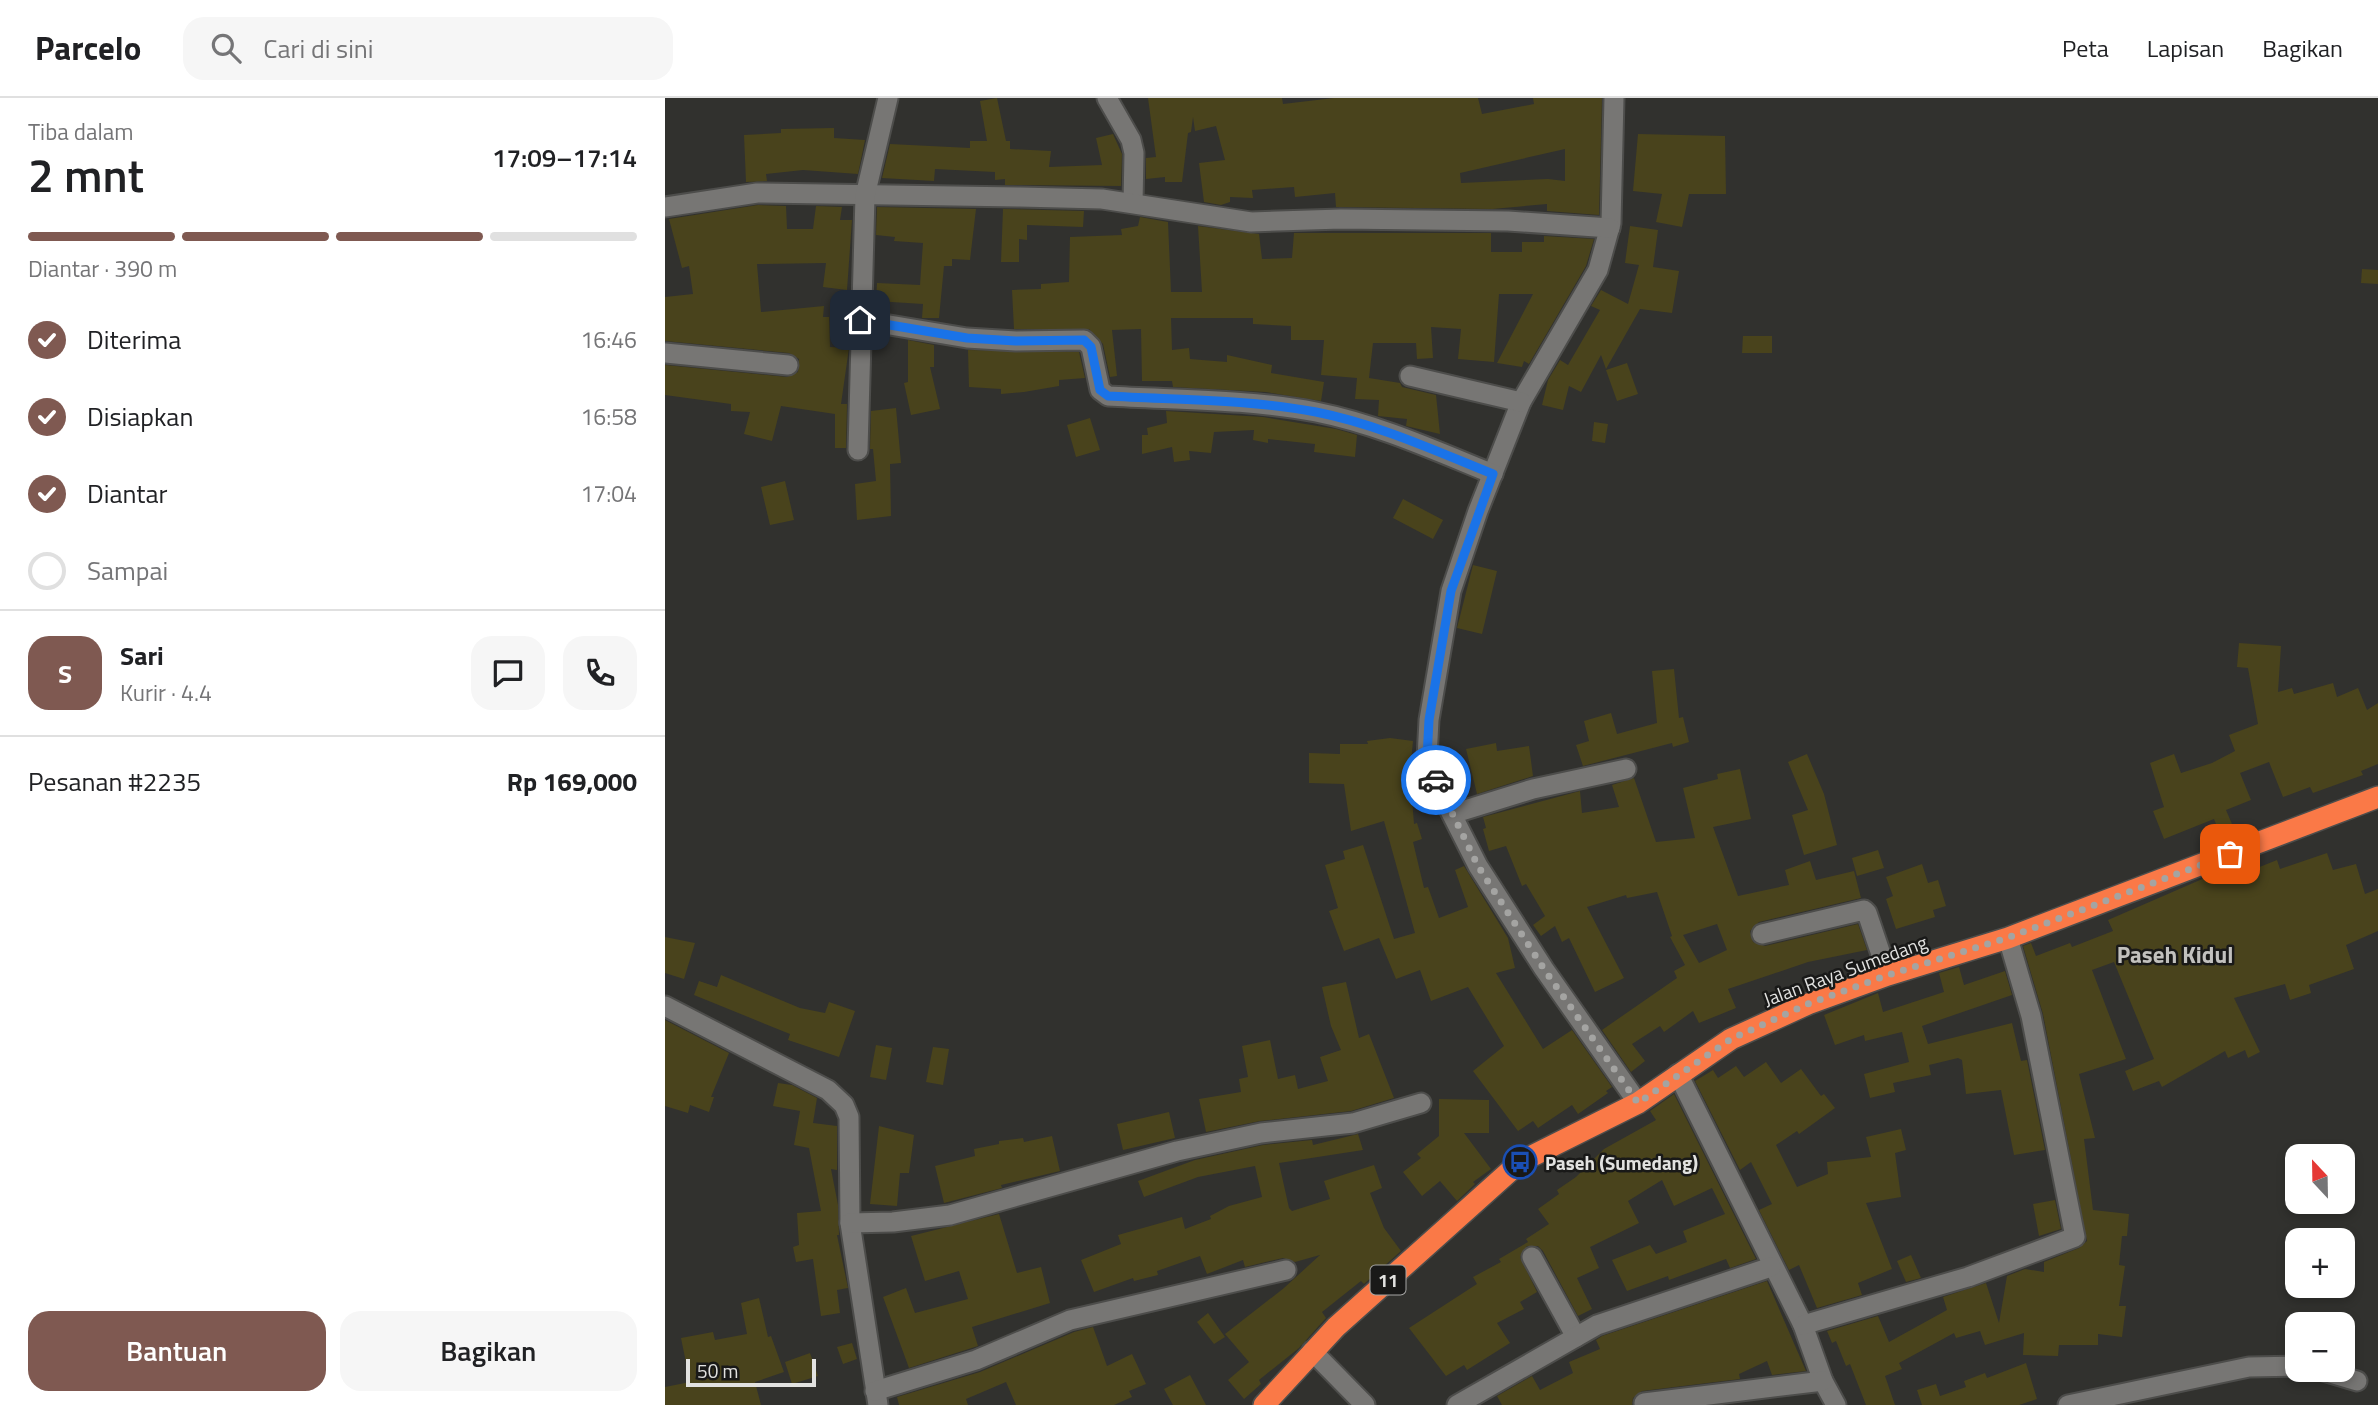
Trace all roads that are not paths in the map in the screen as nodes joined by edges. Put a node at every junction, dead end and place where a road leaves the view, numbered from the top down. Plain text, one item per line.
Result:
1 (888, 98) edge
2 (1107, 98) edge
3 (1614, 98) edge
4 (865, 197) junction
5 (1133, 204) junction
6 (665, 206) edge
7 (1610, 228) junction
8 (860, 320) junction
9 (665, 353) edge
10 (788, 365) dead end
11 (1410, 376) dead end
12 (1521, 402) junction
13 (858, 450) dead end
14 (1493, 474) junction
15 (1626, 769) dead end
16 (2378, 797) edge
17 (1452, 814) junction
18 (1762, 934) dead end
19 (2007, 938) junction
20 (1888, 975) junction
21 (665, 1006) edge
22 (1678, 1074) junction
23 (1421, 1103) dead end
24 (1638, 1103) junction
25 (850, 1223) junction
26 (1532, 1257) dead end
27 (1771, 1267) junction
28 (1286, 1270) dead end
29 (1803, 1325) junction
30 (1576, 1337) junction
31 (1312, 1351) junction
32 (2285, 1366) edge
33 (1823, 1381) junction
34 (877, 1398) edge
35 (1644, 1403) edge
36 (1264, 1405) edge
37 (1365, 1405) edge
38 (1457, 1405) edge
39 (1836, 1405) edge
40 (2068, 1405) edge

1 - 4 street
2 - 5 street
3 - 7 street
4 - 5 street
4 - 6 street
4 - 8 street
5 - 7 street
7 - 12 street
8 - 13 street
8 - 14 street
9 - 10 street
11 - 12 street
12 - 14 street
14 - 17 street
15 - 17 street
16 - 19 highway, Jalan Raya Sumedang / 11
17 - 24 street
18 - 20 street
19 - 20 highway, Jalan Raya Sumedang / 11
19 - 29 street
20 - 22 highway, Jalan Raya Sumedang / 11
21 - 25 street
22 - 24 highway, Jalan Raya Sumedang / 11
22 - 27 street
23 - 25 street
24 - 31 highway, Jalan Raya Sumedang / 11
25 - 34 street
26 - 30 street
27 - 29 street
27 - 30 street
28 - 34 street
29 - 33 street
30 - 38 street
31 - 36 highway, Jalan Raya Sumedang / 11
31 - 37 street
32 - 40 street
33 - 35 street
33 - 39 street

